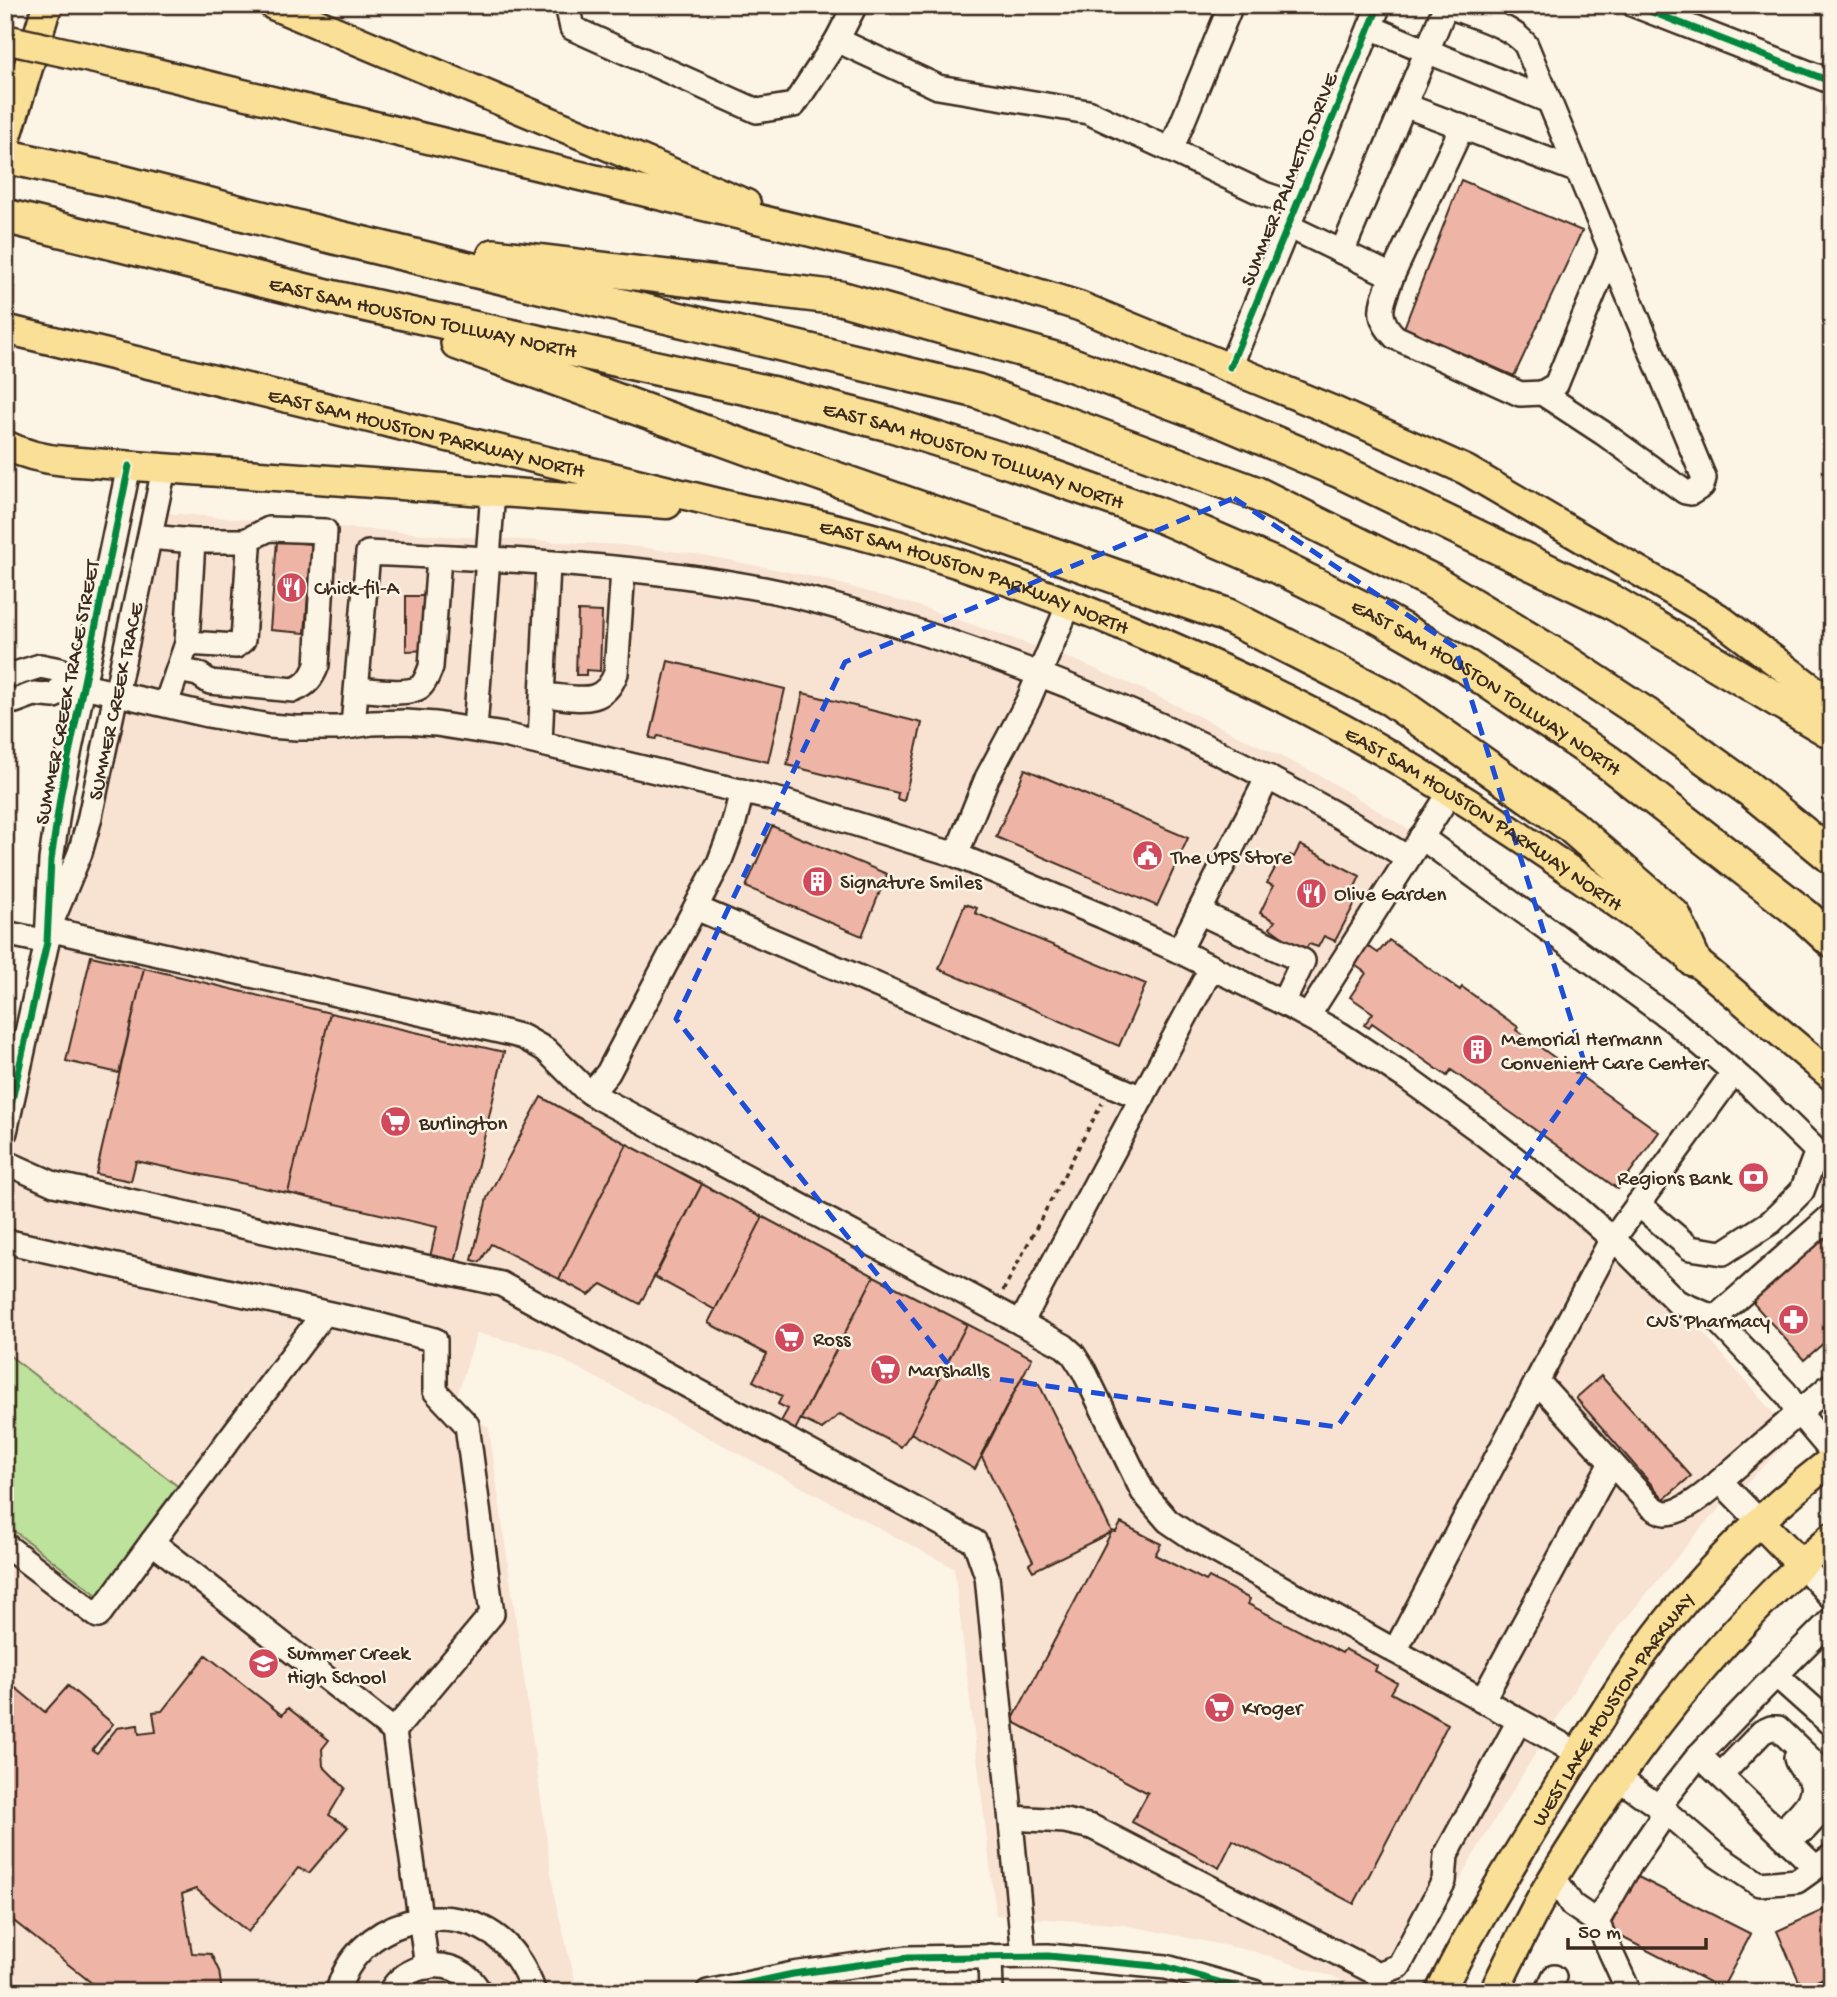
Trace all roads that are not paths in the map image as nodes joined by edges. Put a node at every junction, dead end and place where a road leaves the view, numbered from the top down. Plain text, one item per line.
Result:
1 (49, 5) edge
2 (273, 5) edge
3 (567, 5) edge
4 (855, 5) edge
5 (1231, 5) edge
6 (1379, 5) edge
7 (1634, 5) edge
8 (1370, 27) junction
9 (5, 39) edge
10 (837, 40) junction
11 (1427, 51) junction
12 (1832, 82) edge
13 (1549, 101) junction
14 (1404, 105) junction
15 (1462, 127) junction
16 (5, 144) edge
17 (1171, 150) junction
18 (5, 156) edge
19 (1578, 171) junction
20 (5, 216) edge
21 (1292, 216) junction
22 (335, 237) junction
23 (827, 237) junction
24 (1342, 252) junction
25 (1610, 252) junction
26 (1392, 276) junction
27 (331, 297) junction
28 (5, 329) edge
29 (1230, 367) junction
30 (1542, 393) junction
31 (5, 445) edge
32 (129, 466) junction
33 (164, 469) junction
34 (493, 492) junction
35 (747, 510) junction
36 (150, 537) junction
37 (194, 541) junction
38 (245, 541) junction
39 (439, 557) junction
40 (488, 559) junction
41 (548, 564) junction
42 (623, 570) junction
43 (1069, 604) junction
44 (187, 643) junction
45 (178, 670) junction
46 (5, 673) edge
47 (1039, 674) junction
48 (75, 685) junction
49 (357, 689) junction
50 (117, 694) junction
51 (543, 695) junction
52 (5, 700) edge
53 (166, 704) junction
54 (1832, 704) edge
55 (354, 726) junction
56 (475, 729) junction
57 (1832, 732) edge
58 (540, 743) junction
59 (1268, 776) junction
60 (742, 790) junction
61 (1451, 791) junction
62 (1421, 837) junction
63 (956, 855) junction
64 (1832, 857) edge
65 (1408, 858) junction
66 (696, 908) junction
67 (1199, 912) junction
68 (5, 933) edge
69 (47, 935) junction
70 (1832, 941) edge
71 (1179, 951) junction
72 (1693, 959) junction
73 (1212, 967) junction
74 (1283, 1003) junction
75 (1308, 1016) junction
76 (1734, 1073) junction
77 (1832, 1076) edge
78 (591, 1093) junction
79 (1142, 1098) junction
80 (5, 1132) edge
81 (1824, 1158) edge
82 (5, 1162) edge
83 (1638, 1204) junction
84 (1832, 1215) edge
85 (1613, 1239) junction
86 (5, 1241) edge
87 (324, 1313) junction
88 (1715, 1318) junction
89 (1021, 1323) junction
90 (1537, 1381) junction
91 (1832, 1384) edge
92 (1799, 1413) junction
93 (1832, 1452) edge
94 (1832, 1460) edge
95 (1611, 1462) junction
96 (1720, 1481) junction
97 (1760, 1522) junction
98 (1832, 1537) edge
99 (152, 1542) junction
100 (5, 1545) edge
101 (1801, 1564) junction
102 (1832, 1598) edge
103 (1832, 1619) edge
104 (1395, 1651) junction
105 (1776, 1675) junction
106 (1482, 1701) junction
107 (1520, 1721) junction
108 (1832, 1725) edge
109 (394, 1731) junction
110 (1791, 1741) junction
111 (1578, 1755) junction
112 (1699, 1755) junction
113 (1721, 1775) junction
114 (1618, 1777) junction
115 (1832, 1783) edge
116 (1832, 1798) edge
117 (1662, 1809) junction
118 (1011, 1818) junction
119 (1786, 1837) junction
120 (1824, 1861) edge
121 (1554, 1877) junction
122 (421, 1919) junction
123 (1597, 1922) junction
124 (990, 1956) junction
125 (1024, 1956) junction
126 (427, 1967) junction
127 (1219, 1987) edge
128 (1832, 1989) edge
129 (338, 1992) edge
130 (390, 1992) edge
131 (480, 1992) edge
132 (534, 1992) edge
133 (708, 1992) edge
134 (991, 1992) edge
135 (1254, 1992) edge
136 (1440, 1992) edge
137 (1494, 1992) edge
138 (1629, 1992) edge
139 (1825, 1992) edge

1 - 16 main road
2 - 23 main road
3 - 10 street
4 - 10 street
5 - 17 street
6 - 8 street, SUMMER PALMETTO DRIVE
7 - 12 street
8 - 11 street
8 - 21 street, SUMMER PALMETTO DRIVE
9 - 23 main road, bridge
10 - 17 street
11 - 13 street
11 - 13 street
11 - 14 street
13 - 19 street
14 - 15 street
14 - 24 street
15 - 19 street
15 - 26 street
17 - 21 street
18 - 22 highway
19 - 25 street
20 - 27 highway, EAST SAM HOUSTON TOLLWAY NORTH
21 - 24 street
21 - 29 street, SUMMER PALMETTO DRIVE
22 - 57 highway
22 - 64 highway
23 - 29 main road
24 - 26 street
25 - 30 street
25 - 30 street
26 - 30 street
27 - 70 highway, EAST SAM HOUSTON TOLLWAY NORTH
27 - 72 highway
28 - 35 main road, EAST SAM HOUSTON PARKWAY NORTH
29 - 54 main road
31 - 32 main road
32 - 33 main road
32 - 48 street, SUMMER CREEK TRACE STREET
33 - 34 main road
33 - 36 street, SUMMER CREEK TRACE
34 - 35 main road
34 - 40 street
35 - 43 main road, EAST SAM HOUSTON PARKWAY NORTH
36 - 37 street
36 - 50 street, SUMMER CREEK TRACE
37 - 38 street
37 - 44 street
38 - 44 street
38 - 45 street
39 - 40 street
39 - 49 street
39 - 49 street
40 - 41 street
40 - 56 street
41 - 42 street
41 - 51 street
42 - 47 street
42 - 51 street
43 - 47 street
43 - 61 main road, EAST SAM HOUSTON PARKWAY NORTH
44 - 45 street
45 - 53 street
46 - 48 street
47 - 59 street
47 - 63 street
48 - 50 street
48 - 52 street
48 - 69 street, SUMMER CREEK TRACE STREET
49 - 55 street
50 - 53 street
50 - 69 street, SUMMER CREEK TRACE
51 - 58 street
53 - 55 street
55 - 56 street
56 - 58 street
58 - 60 street
59 - 65 street
59 - 67 street
60 - 63 street
60 - 66 street
61 - 62 street
61 - 72 main road, EAST SAM HOUSTON PARKWAY NORTH
62 - 65 street
62 - 76 street
63 - 71 street
65 - 75 street
66 - 78 street
66 - 79 street
67 - 71 street
67 - 74 street
68 - 69 street
69 - 78 street
69 - 80 street, SUMMER CREEK TRACE STREET
71 - 73 street
72 - 77 main road, EAST SAM HOUSTON PARKWAY NORTH
73 - 74 street
73 - 79 street
74 - 75 street
75 - 85 street
76 - 81 street
76 - 83 street
78 - 89 street
79 - 89 street
81 - 83 street
82 - 118 street
83 - 85 street
84 - 88 street
85 - 88 street
85 - 90 street
86 - 87 street
87 - 99 street
87 - 109 street
88 - 92 street
89 - 104 street
90 - 95 street
90 - 104 street
91 - 92 street
92 - 93 street
92 - 96 street
94 - 97 main road, WEST LAKE HOUSTON PARKWAY
95 - 96 street
95 - 106 street
96 - 97 street
97 - 101 main road
97 - 111 main road, WEST LAKE HOUSTON PARKWAY
98 - 101 main road, WEST LAKE HOUSTON PARKWAY
99 - 100 street
99 - 109 street
101 - 102 street
101 - 114 main road, WEST LAKE HOUSTON PARKWAY
103 - 105 street
104 - 106 street
105 - 108 street
105 - 112 street
106 - 107 street
107 - 111 street
107 - 118 street
109 - 122 street
110 - 113 street
110 - 115 street
110 - 119 street
111 - 114 main road
111 - 136 main road, WEST LAKE HOUSTON PARKWAY
112 - 113 street
112 - 117 street
113 - 119 street
114 - 117 street
114 - 121 main road, WEST LAKE HOUSTON PARKWAY
116 - 119 street
117 - 120 street
117 - 123 street
118 - 125 street
119 - 120 street
121 - 123 street
121 - 137 main road, WEST LAKE HOUSTON PARKWAY
122 - 126 street
122 - 129 street
122 - 132 street
123 - 138 street
124 - 125 street
124 - 133 street
124 - 134 street
125 - 127 street
126 - 130 street
126 - 131 street
127 - 135 street
128 - 139 street

